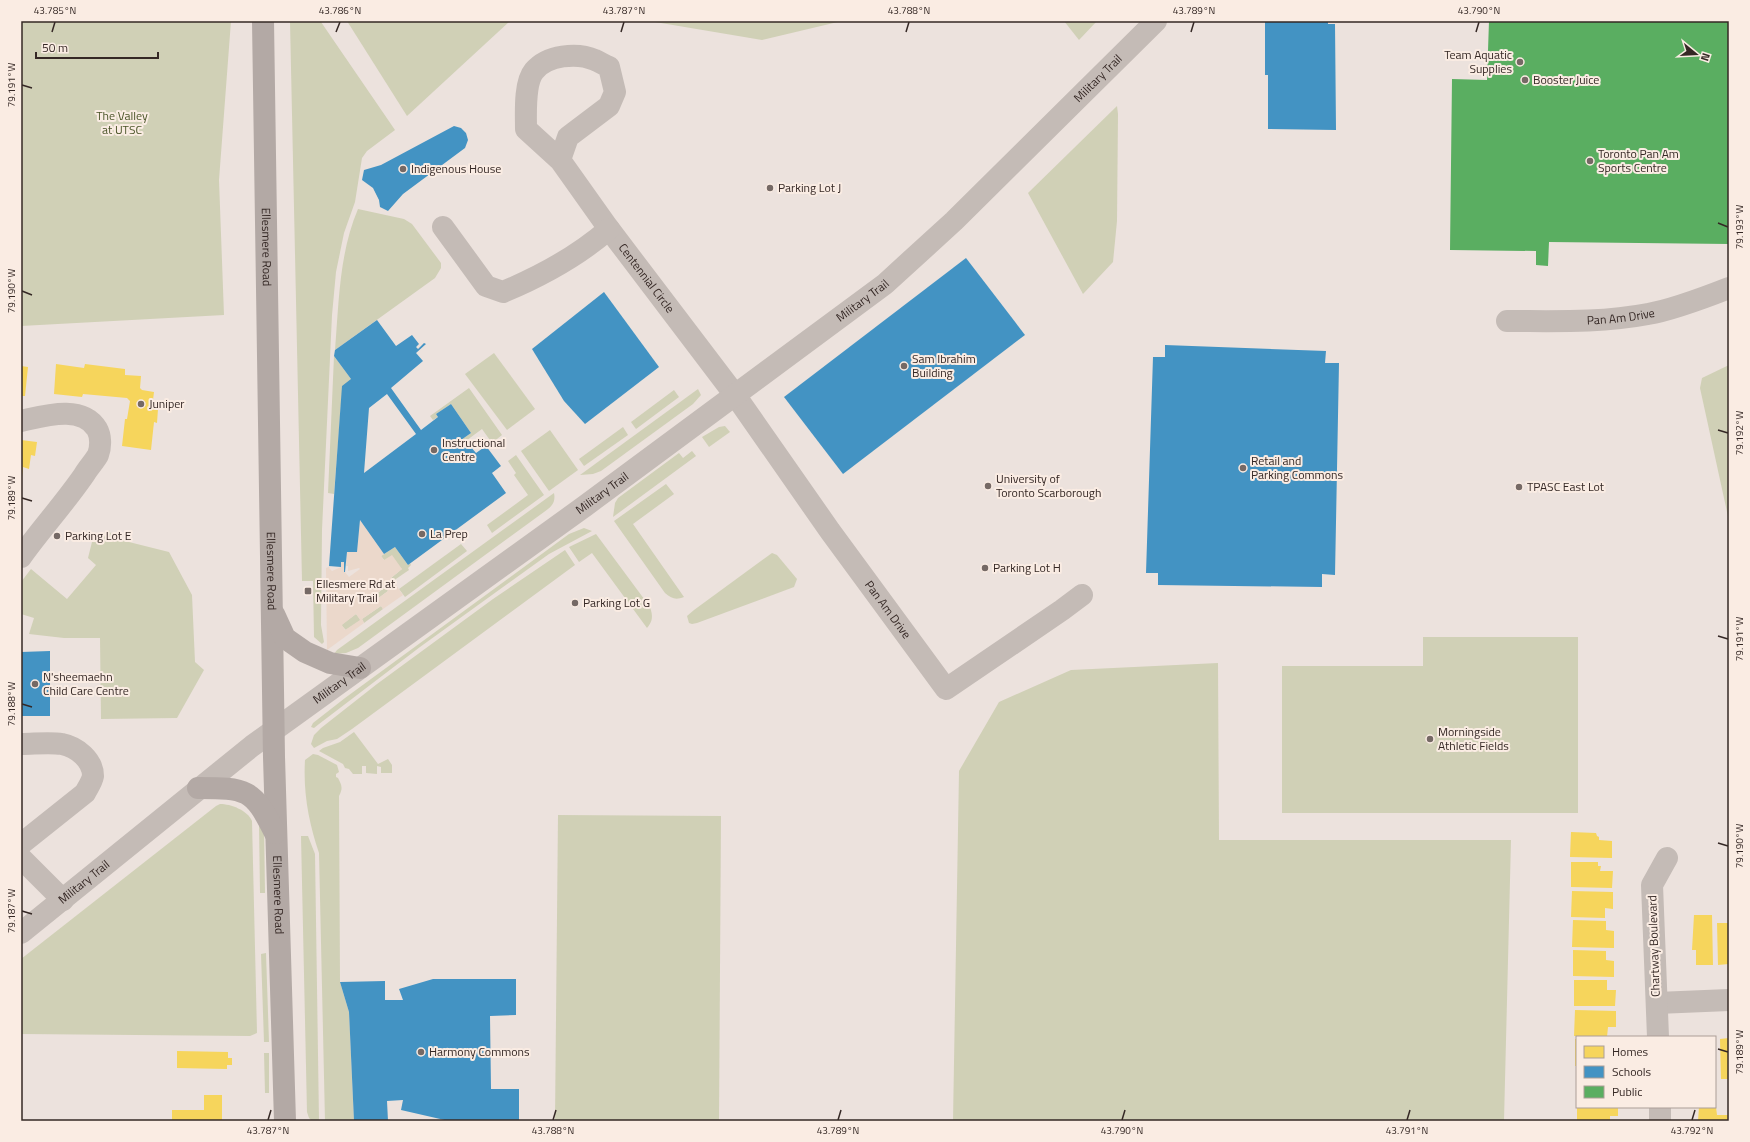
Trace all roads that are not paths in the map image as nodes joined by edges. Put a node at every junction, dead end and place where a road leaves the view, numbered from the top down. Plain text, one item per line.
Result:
1 (263, 21) edge
2 (1156, 21) edge
3 (560, 160) junction
4 (443, 227) dead end
5 (610, 230) junction
6 (1729, 288) edge
7 (1507, 321) dead end
8 (735, 395) junction
9 (21, 421) edge
10 (21, 558) edge
11 (1082, 595) dead end
12 (273, 611) junction
13 (360, 668) junction
14 (274, 730) junction
15 (21, 744) edge
16 (198, 788) junction
17 (277, 837) junction
18 (21, 844) edge
19 (21, 858) edge
20 (1667, 858) dead end
21 (63, 900) junction
22 (21, 933) edge
23 (1729, 1000) edge
24 (1657, 1002) junction
25 (1658, 1036) edge
26 (1660, 1108) edge
27 (285, 1121) edge
28 (1660, 1121) edge

1 - 12 main road, Ellesmere Road
2 - 8 street, Military Trail
3 - 3 street, Centennial Circle
3 - 5 street, Centennial Circle
4 - 5 street
5 - 8 street, Centennial Circle
6 - 7 street, Pan Am Drive
8 - 11 street, Pan Am Drive
8 - 13 street, Military Trail
9 - 10 street
12 - 13 main road
12 - 14 main road, Ellesmere Road
13 - 14 street, Military Trail
14 - 16 street, Military Trail
14 - 17 main road, Ellesmere Road
15 - 18 street
16 - 17 main road
16 - 21 street, Military Trail
17 - 27 main road, Ellesmere Road
19 - 21 street
20 - 24 street, Chartway Boulevard
21 - 22 street, Military Trail
23 - 24 street
24 - 25 street, Chartway Boulevard
26 - 28 street

